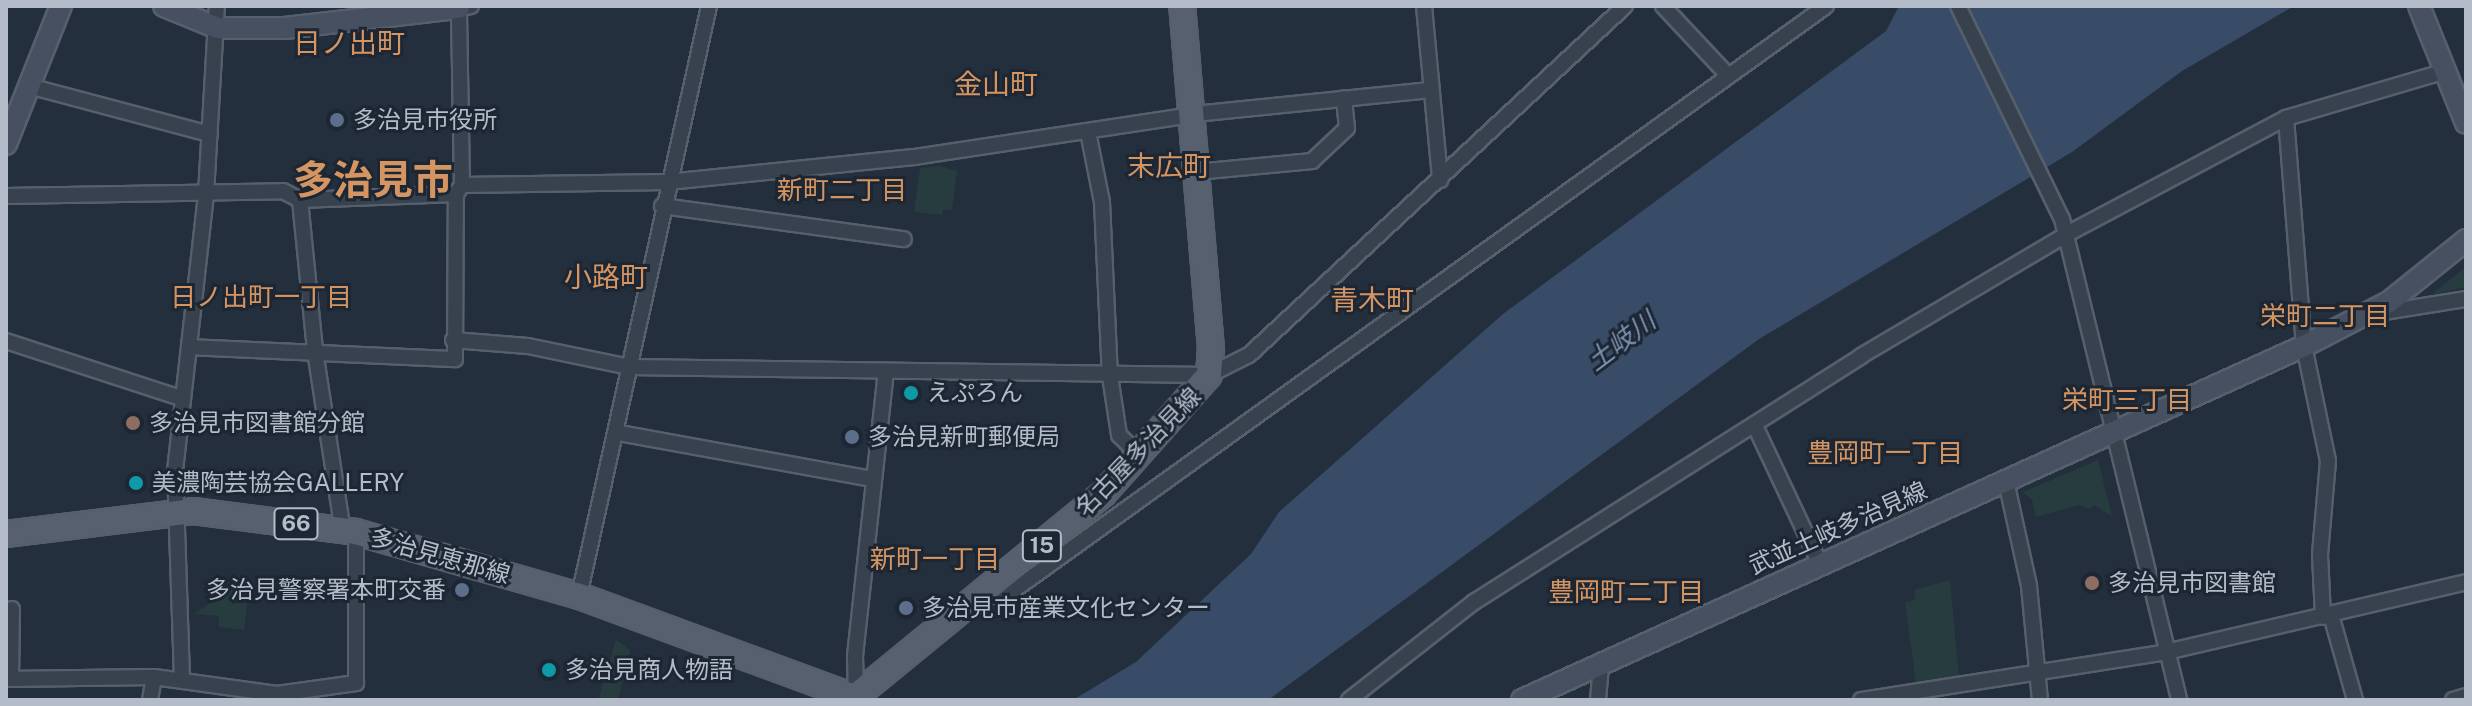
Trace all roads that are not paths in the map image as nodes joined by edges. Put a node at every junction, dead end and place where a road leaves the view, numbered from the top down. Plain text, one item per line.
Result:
1 (61, 6) edge
2 (164, 6) edge
3 (217, 6) edge
4 (709, 6) edge
5 (1182, 6) edge
6 (1424, 6) edge
7 (1625, 6) edge
8 (1663, 6) edge
9 (1826, 6) edge
10 (1958, 6) edge
11 (2419, 6) edge
12 (457, 7) edge
13 (218, 28) junction
14 (2442, 62) junction
15 (1726, 73) junction
16 (29, 86) junction
17 (1431, 90) junction
18 (1344, 98) junction
19 (1191, 117) junction
20 (2286, 118) junction
21 (2466, 123) edge
22 (1088, 132) junction
23 (210, 134) junction
24 (6, 144) edge
25 (1196, 172) junction
26 (1440, 180) junction
27 (668, 182) junction
28 (459, 189) junction
29 (206, 194) junction
30 (6, 196) edge
31 (300, 200) junction
32 (662, 206) junction
33 (2064, 227) junction
34 (904, 239) dead end
35 (2466, 240) edge
36 (2466, 299) edge
37 (2366, 315) junction
38 (453, 340) junction
39 (6, 341) edge
40 (2304, 346) junction
41 (189, 347) junction
42 (315, 351) junction
43 (629, 367) junction
44 (886, 371) junction
45 (1209, 375) junction
46 (1110, 376) junction
47 (183, 399) junction
48 (1756, 428) junction
49 (2113, 431) junction
50 (619, 433) junction
51 (1139, 455) junction
52 (873, 479) junction
53 (2006, 481) junction
54 (173, 511) junction
55 (350, 532) junction
56 (6, 534) edge
57 (1820, 564) junction
58 (2466, 582) edge
59 (579, 596) junction
60 (976, 601) junction
61 (12, 609) dead end
62 (2327, 616) junction
63 (2166, 652) junction
64 (1601, 664) junction
65 (2037, 671) junction
66 (154, 677) junction
67 (9, 678) edge
68 (182, 679) junction
69 (2466, 696) edge
70 (276, 697) edge
71 (856, 699) edge
72 (150, 700) edge
73 (1349, 700) edge
74 (1522, 700) edge
75 (1598, 700) edge
76 (1861, 700) edge
77 (2040, 700) edge
78 (2179, 700) edge
79 (2355, 700) edge
80 (2453, 700) edge

1 - 16 main road
2 - 13 main road
3 - 13 street
4 - 27 street
5 - 19 main road, 名古屋多治見線
6 - 17 street
7 - 26 street
8 - 15 street
9 - 15 street
10 - 33 street
11 - 14 main road
12 - 13 main road
12 - 28 street
13 - 23 street
14 - 20 street
14 - 21 main road
15 - 60 street
16 - 23 street
16 - 24 main road
17 - 18 street
17 - 26 street
18 - 19 street
18 - 25 street
19 - 22 street
19 - 25 main road, 名古屋多治見線
20 - 33 street
20 - 40 street
22 - 27 street
22 - 46 street
23 - 29 street
25 - 45 main road, 名古屋多治見線
26 - 45 street
27 - 28 street
27 - 32 street
28 - 31 street
28 - 38 street
29 - 30 street
29 - 31 street
29 - 41 street
31 - 42 street
32 - 34 street
32 - 43 street
33 - 48 street
33 - 49 street
35 - 37 main road, 武並土岐多治見線
36 - 37 street
37 - 40 main road, 武並土岐多治見線
38 - 42 street
38 - 43 street
39 - 47 street
40 - 49 main road, 武並土岐多治見線
40 - 62 street
41 - 42 street
41 - 47 street
42 - 55 street
43 - 44 street
43 - 50 street
44 - 46 street
44 - 52 street
45 - 46 street
45 - 51 main road, 名古屋多治見線 / 15
46 - 51 street
47 - 54 street
48 - 57 street
48 - 73 street
49 - 53 main road, 武並土岐多治見線
49 - 63 street
50 - 52 street
50 - 59 street
51 - 60 main road, 名古屋多治見線 / 15
52 - 71 street
53 - 57 main road, 武並土岐多治見線
53 - 65 street
54 - 55 main road, 多治見恵那線 / 66
54 - 56 main road, 多治見恵那線 / 66
54 - 68 street
55 - 59 main road, 多治見恵那線 / 66
55 - 70 street
57 - 64 main road, 武並土岐多治見線
58 - 62 street
59 - 71 main road, 多治見恵那線 / 66
60 - 71 main road, 名古屋多治見線 / 15
61 - 67 street
62 - 63 street
62 - 79 street
63 - 65 street
63 - 78 street
64 - 74 main road, 武並土岐多治見線
64 - 75 street
65 - 76 street
65 - 77 street
66 - 67 street
66 - 68 street
66 - 72 street
68 - 70 street
69 - 80 street

